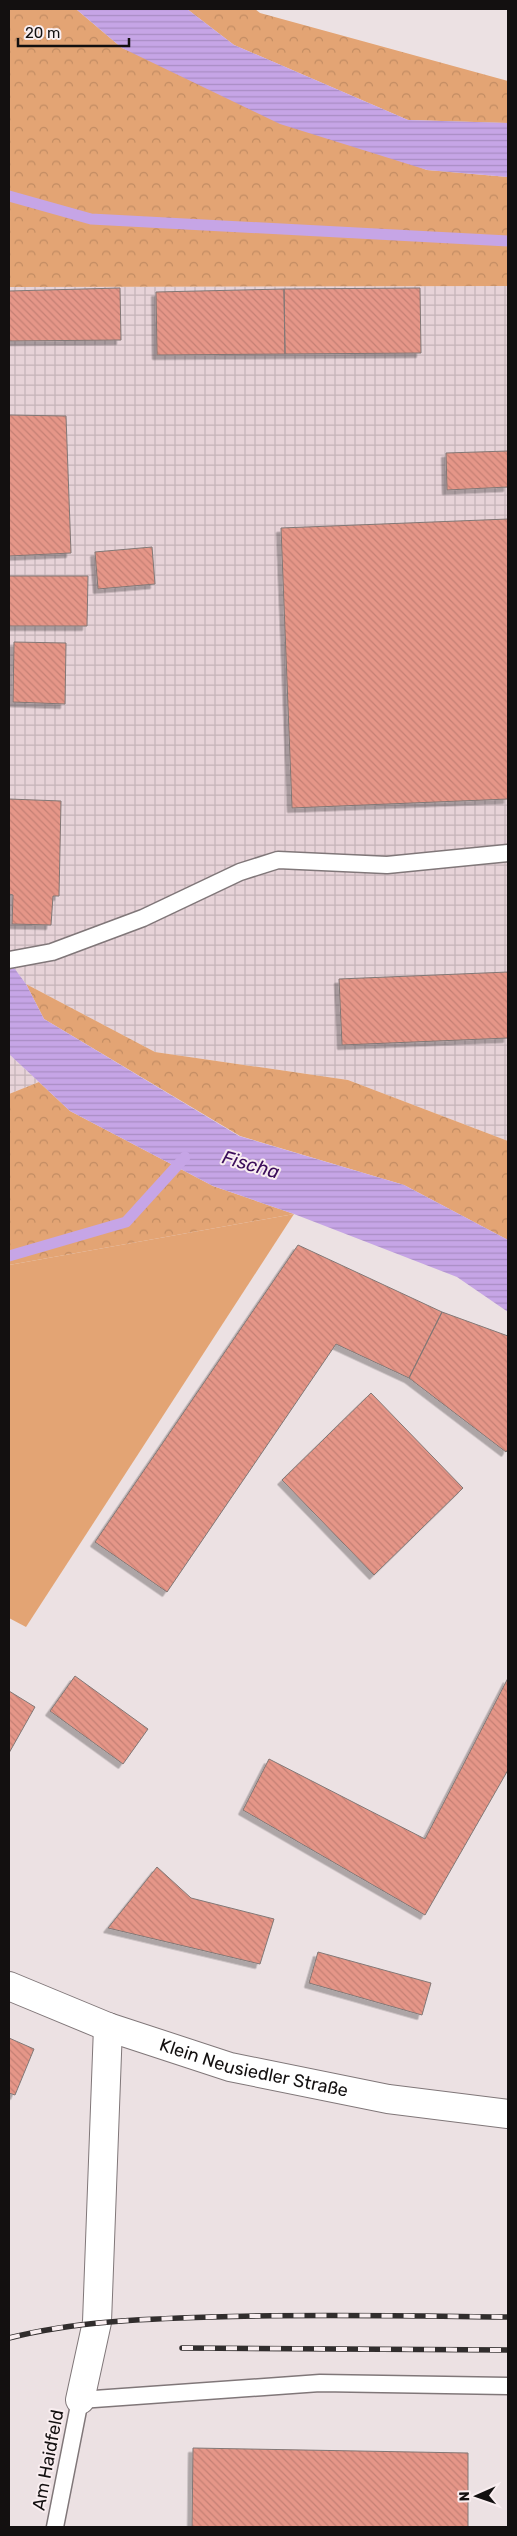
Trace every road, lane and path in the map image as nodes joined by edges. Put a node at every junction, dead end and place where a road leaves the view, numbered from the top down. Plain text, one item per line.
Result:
1 (508, 852) edge
2 (9, 960) edge
3 (9, 1986) edge
4 (108, 2026) junction
5 (508, 2114) edge
6 (508, 2386) edge
7 (80, 2400) junction
8 (55, 2527) edge

1 - 2 lane
3 - 4 main road, Klein Neusiedler Straße
4 - 5 main road, Klein Neusiedler Straße
4 - 7 main road
6 - 7 lane
7 - 8 lane, Am Haidfeld

